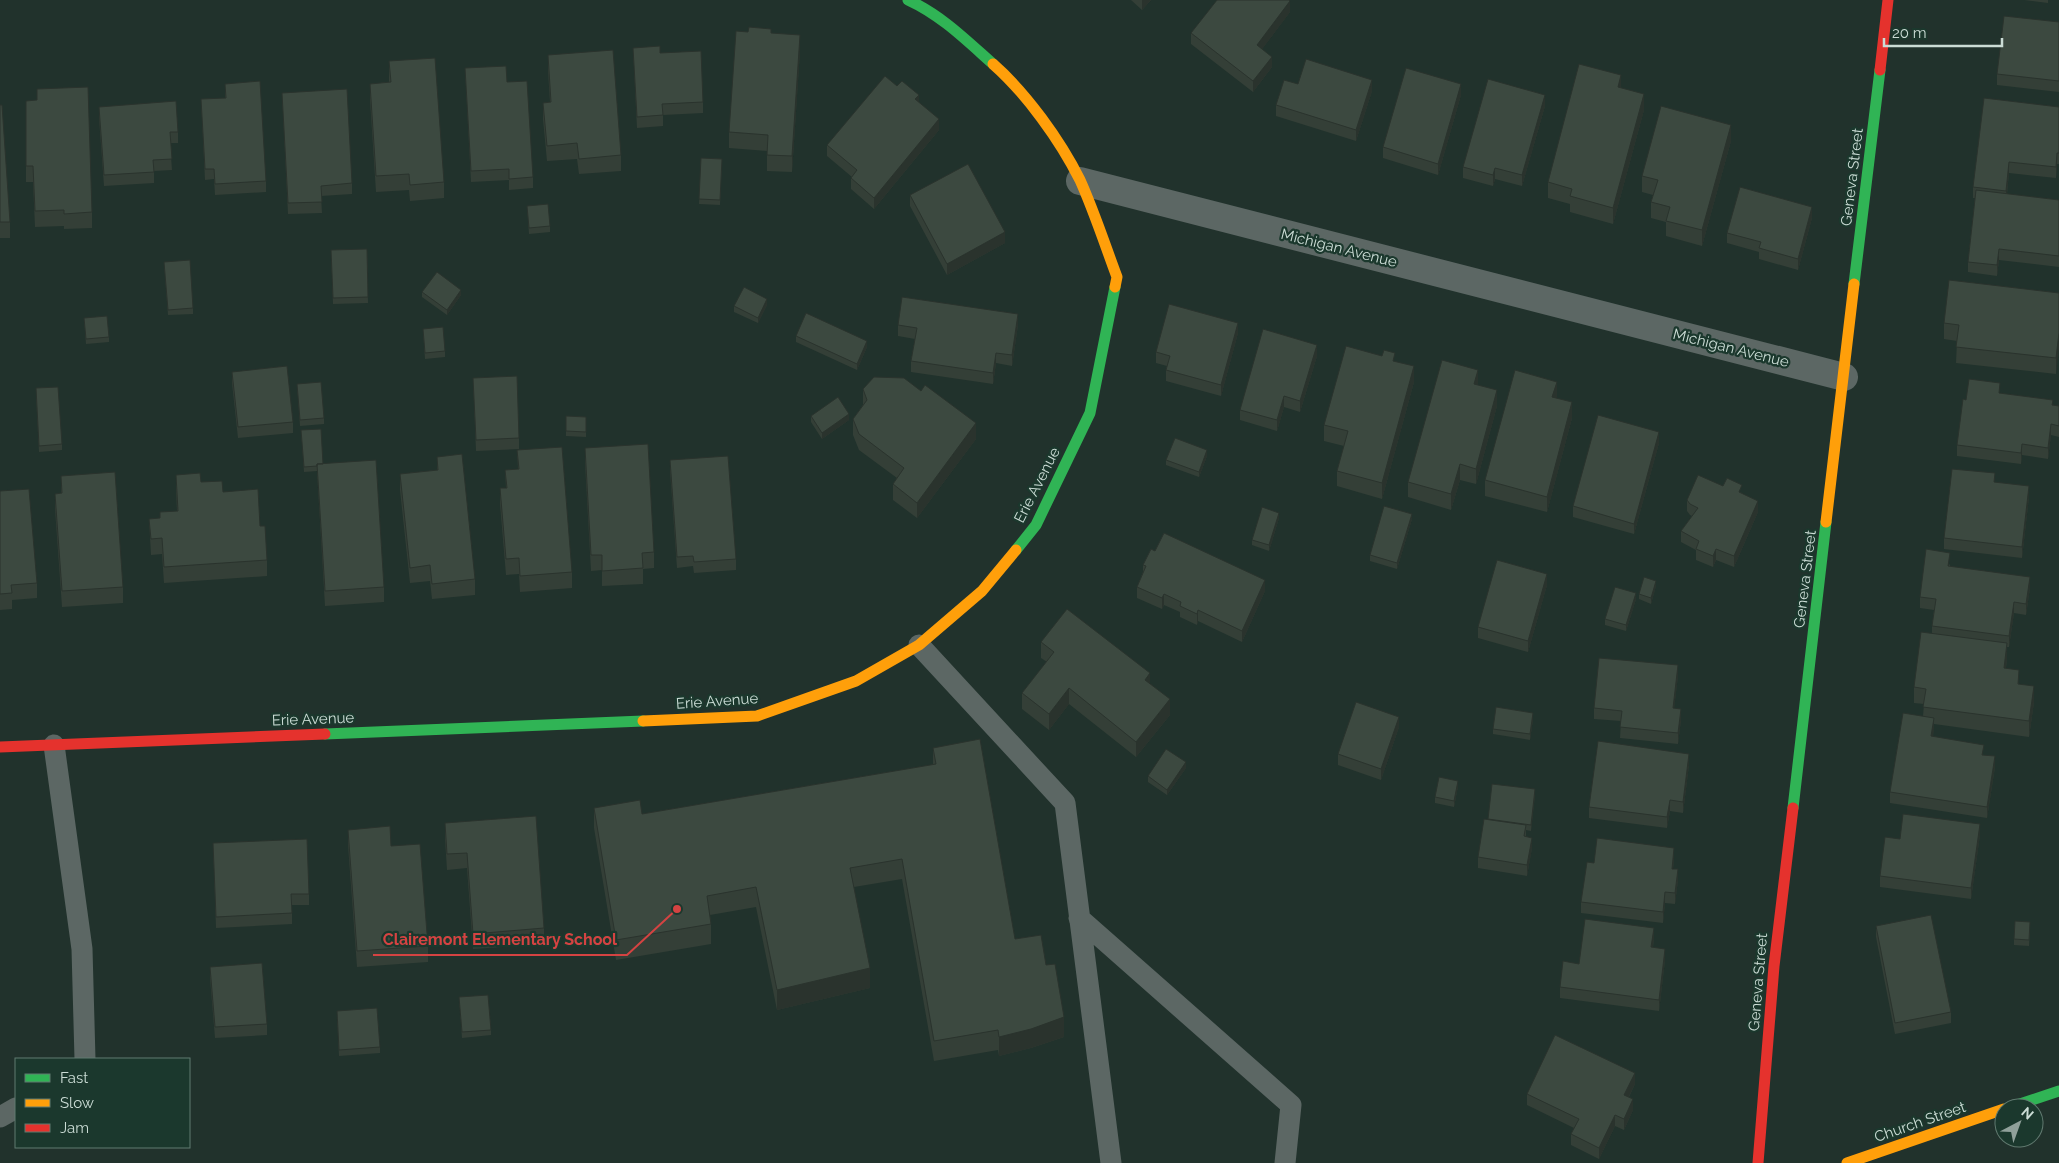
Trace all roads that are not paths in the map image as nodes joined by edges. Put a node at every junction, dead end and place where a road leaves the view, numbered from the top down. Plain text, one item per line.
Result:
1 (908, 0) edge
2 (1888, 0) edge
3 (1080, 181) junction
4 (1844, 377) junction
5 (919, 645) junction
6 (54, 745) junction
7 (0, 747) edge
8 (1079, 918) junction
9 (85, 1058) edge
10 (2059, 1091) edge
11 (2038, 1098) edge
12 (15, 1109) edge
13 (1994, 1112) edge
14 (0, 1117) edge
15 (1111, 1163) edge
16 (1285, 1163) edge
17 (1758, 1163) edge
18 (1846, 1163) edge

1 - 3 street
2 - 4 street, Geneva Street
3 - 4 street, Michigan Avenue
3 - 5 street, Erie Avenue
4 - 17 street, Geneva Street
5 - 6 street, Erie Avenue
5 - 8 lane
6 - 7 street, Erie Avenue
6 - 9 lane
8 - 15 lane
8 - 16 lane
10 - 11 street
12 - 14 lane
13 - 18 street, Church Street

